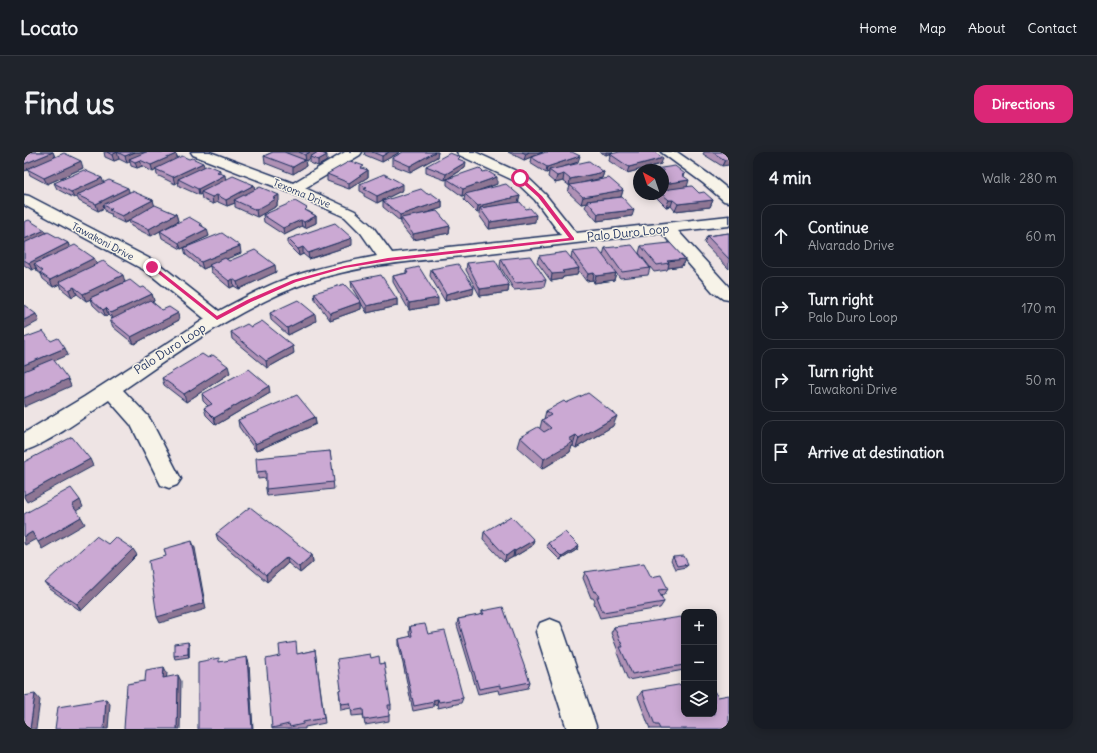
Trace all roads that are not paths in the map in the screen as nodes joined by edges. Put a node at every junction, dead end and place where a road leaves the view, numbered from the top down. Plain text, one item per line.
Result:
1 (198, 152) edge
2 (355, 152) edge
3 (464, 152) edge
4 (668, 152) edge
5 (294, 189) junction
6 (729, 198) edge
7 (29, 206) edge
8 (729, 221) edge
9 (666, 228) junction
10 (572, 239) junction
11 (388, 259) junction
12 (724, 291) edge
13 (217, 319) junction
14 (110, 389) junction
15 (24, 443) edge
16 (169, 480) dead end
17 (550, 632) dead end
18 (582, 729) edge

1 - 5 street, Texoma Drive
2 - 5 street
3 - 10 street
4 - 6 street
5 - 11 street, Texoma Drive
7 - 13 street, Tawakoni Drive
8 - 9 street, Palo Duro Loop
9 - 10 street, Palo Duro Loop
9 - 12 street
10 - 11 street, Palo Duro Loop
11 - 13 street, Palo Duro Loop
13 - 14 street, Palo Duro Loop
14 - 15 street, Palo Duro Loop
14 - 16 street
17 - 18 street

